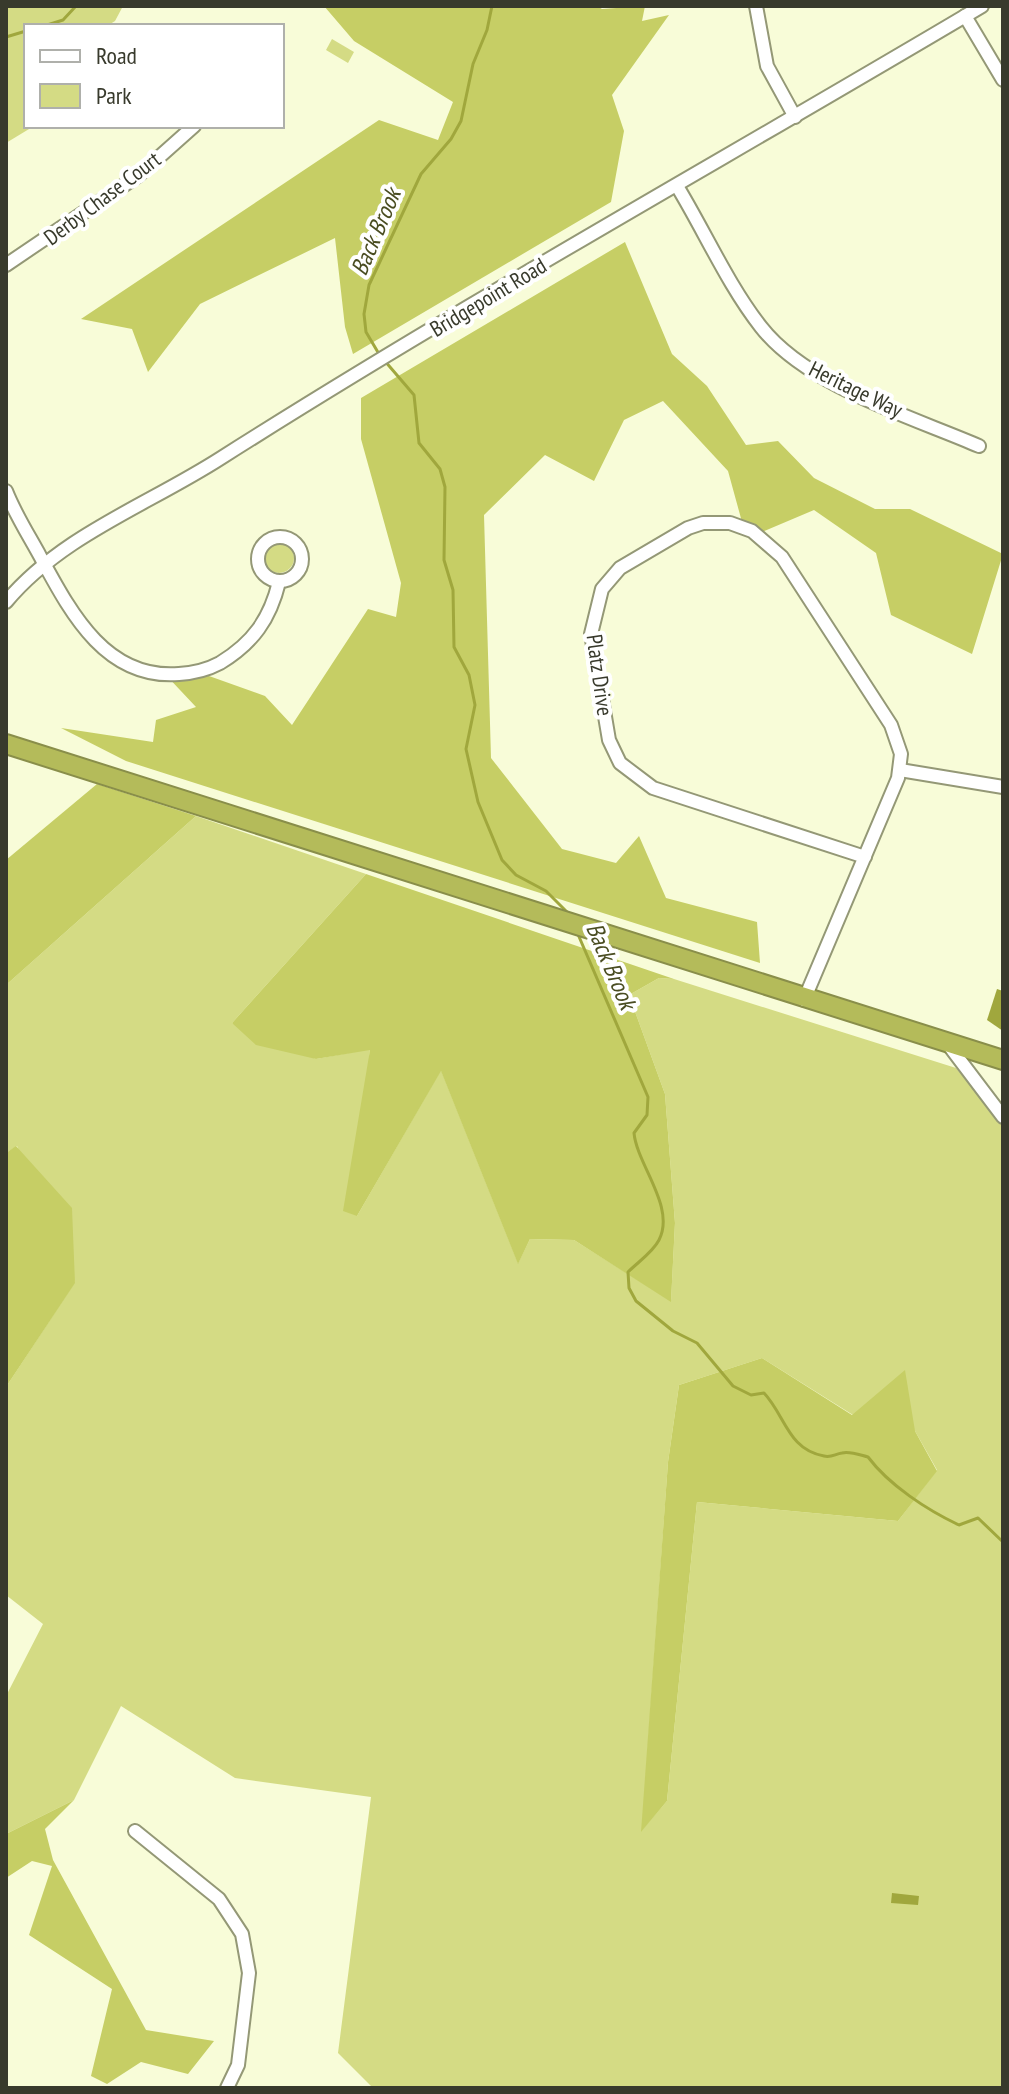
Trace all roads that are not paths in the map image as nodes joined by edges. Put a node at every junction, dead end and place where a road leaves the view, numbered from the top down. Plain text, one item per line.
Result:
1 (756, 6) edge
2 (982, 6) edge
3 (965, 16) junction
4 (1003, 80) edge
5 (795, 117) junction
6 (192, 128) edge
7 (677, 186) junction
8 (6, 265) edge
9 (979, 446) dead end
10 (6, 491) edge
11 (44, 563) junction
12 (279, 582) dead end
13 (6, 602) edge
14 (6, 744) edge
15 (900, 770) junction
16 (1003, 787) edge
17 (865, 857) junction
18 (804, 1000) junction
19 (947, 1042) junction
20 (1003, 1060) edge
21 (1003, 1117) edge
22 (135, 1831) dead end
23 (227, 2088) edge

1 - 5 street
2 - 3 street, Bridgepoint Road
3 - 4 street
3 - 5 street, Bridgepoint Road
5 - 7 street, Bridgepoint Road
6 - 8 street, Derby Chase Court
7 - 9 street, Heritage Way
7 - 11 street, Bridgepoint Road
10 - 11 street
11 - 12 street
11 - 13 street, Bridgepoint Road
14 - 18 highway
15 - 16 street
15 - 17 street
15 - 17 street, Platz Drive
17 - 18 street
18 - 19 highway
19 - 20 highway
19 - 21 street
22 - 23 street

